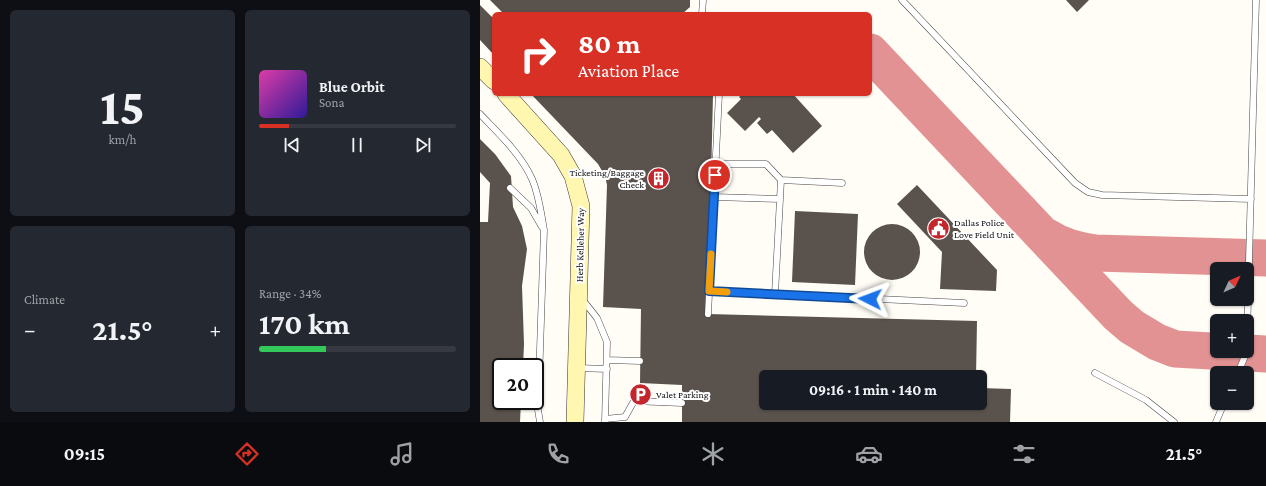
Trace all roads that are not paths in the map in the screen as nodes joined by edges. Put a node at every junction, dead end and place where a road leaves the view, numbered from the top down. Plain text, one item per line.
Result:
1 (703, 0) edge
2 (902, 0) edge
3 (1256, 0) edge
4 (702, 12) edge
5 (480, 66) edge
6 (492, 79) edge
7 (508, 96) edge
8 (719, 96) edge
9 (480, 114) edge
10 (716, 164) junction
11 (781, 180) junction
12 (842, 183) dead end
13 (510, 188) dead end
14 (714, 198) junction
15 (780, 199) junction
16 (1251, 199) junction
17 (544, 230) junction
18 (709, 291) junction
19 (578, 294) junction
20 (775, 294) junction
21 (964, 303) dead end
22 (708, 314) dead end
23 (1248, 314) edge
24 (607, 360) junction
25 (640, 361) dead end
26 (577, 368) junction
27 (607, 369) junction
28 (1095, 373) dead end
29 (682, 403) dead end
30 (1221, 410) edge
31 (605, 420) edge
32 (627, 420) edge
33 (540, 422) edge
34 (575, 422) edge
35 (1174, 422) edge
36 (1216, 422) edge

1 - 4 lane
2 - 16 lane
3 - 16 lane
5 - 6 main road
7 - 19 main road, Herb Kelleher Way
8 - 10 lane
9 - 17 lane
10 - 11 lane
10 - 14 lane
11 - 12 lane
11 - 15 lane
13 - 17 lane
14 - 15 lane
14 - 18 lane
15 - 20 lane
16 - 23 lane
17 - 33 lane
18 - 20 lane
18 - 22 lane
19 - 24 lane
19 - 26 main road, Herb Kelleher Way
20 - 21 lane
24 - 25 lane
24 - 27 lane
26 - 27 lane
26 - 34 main road, Herb Kelleher Way
27 - 31 lane
28 - 35 lane
29 - 32 lane
30 - 36 lane
31 - 32 lane

